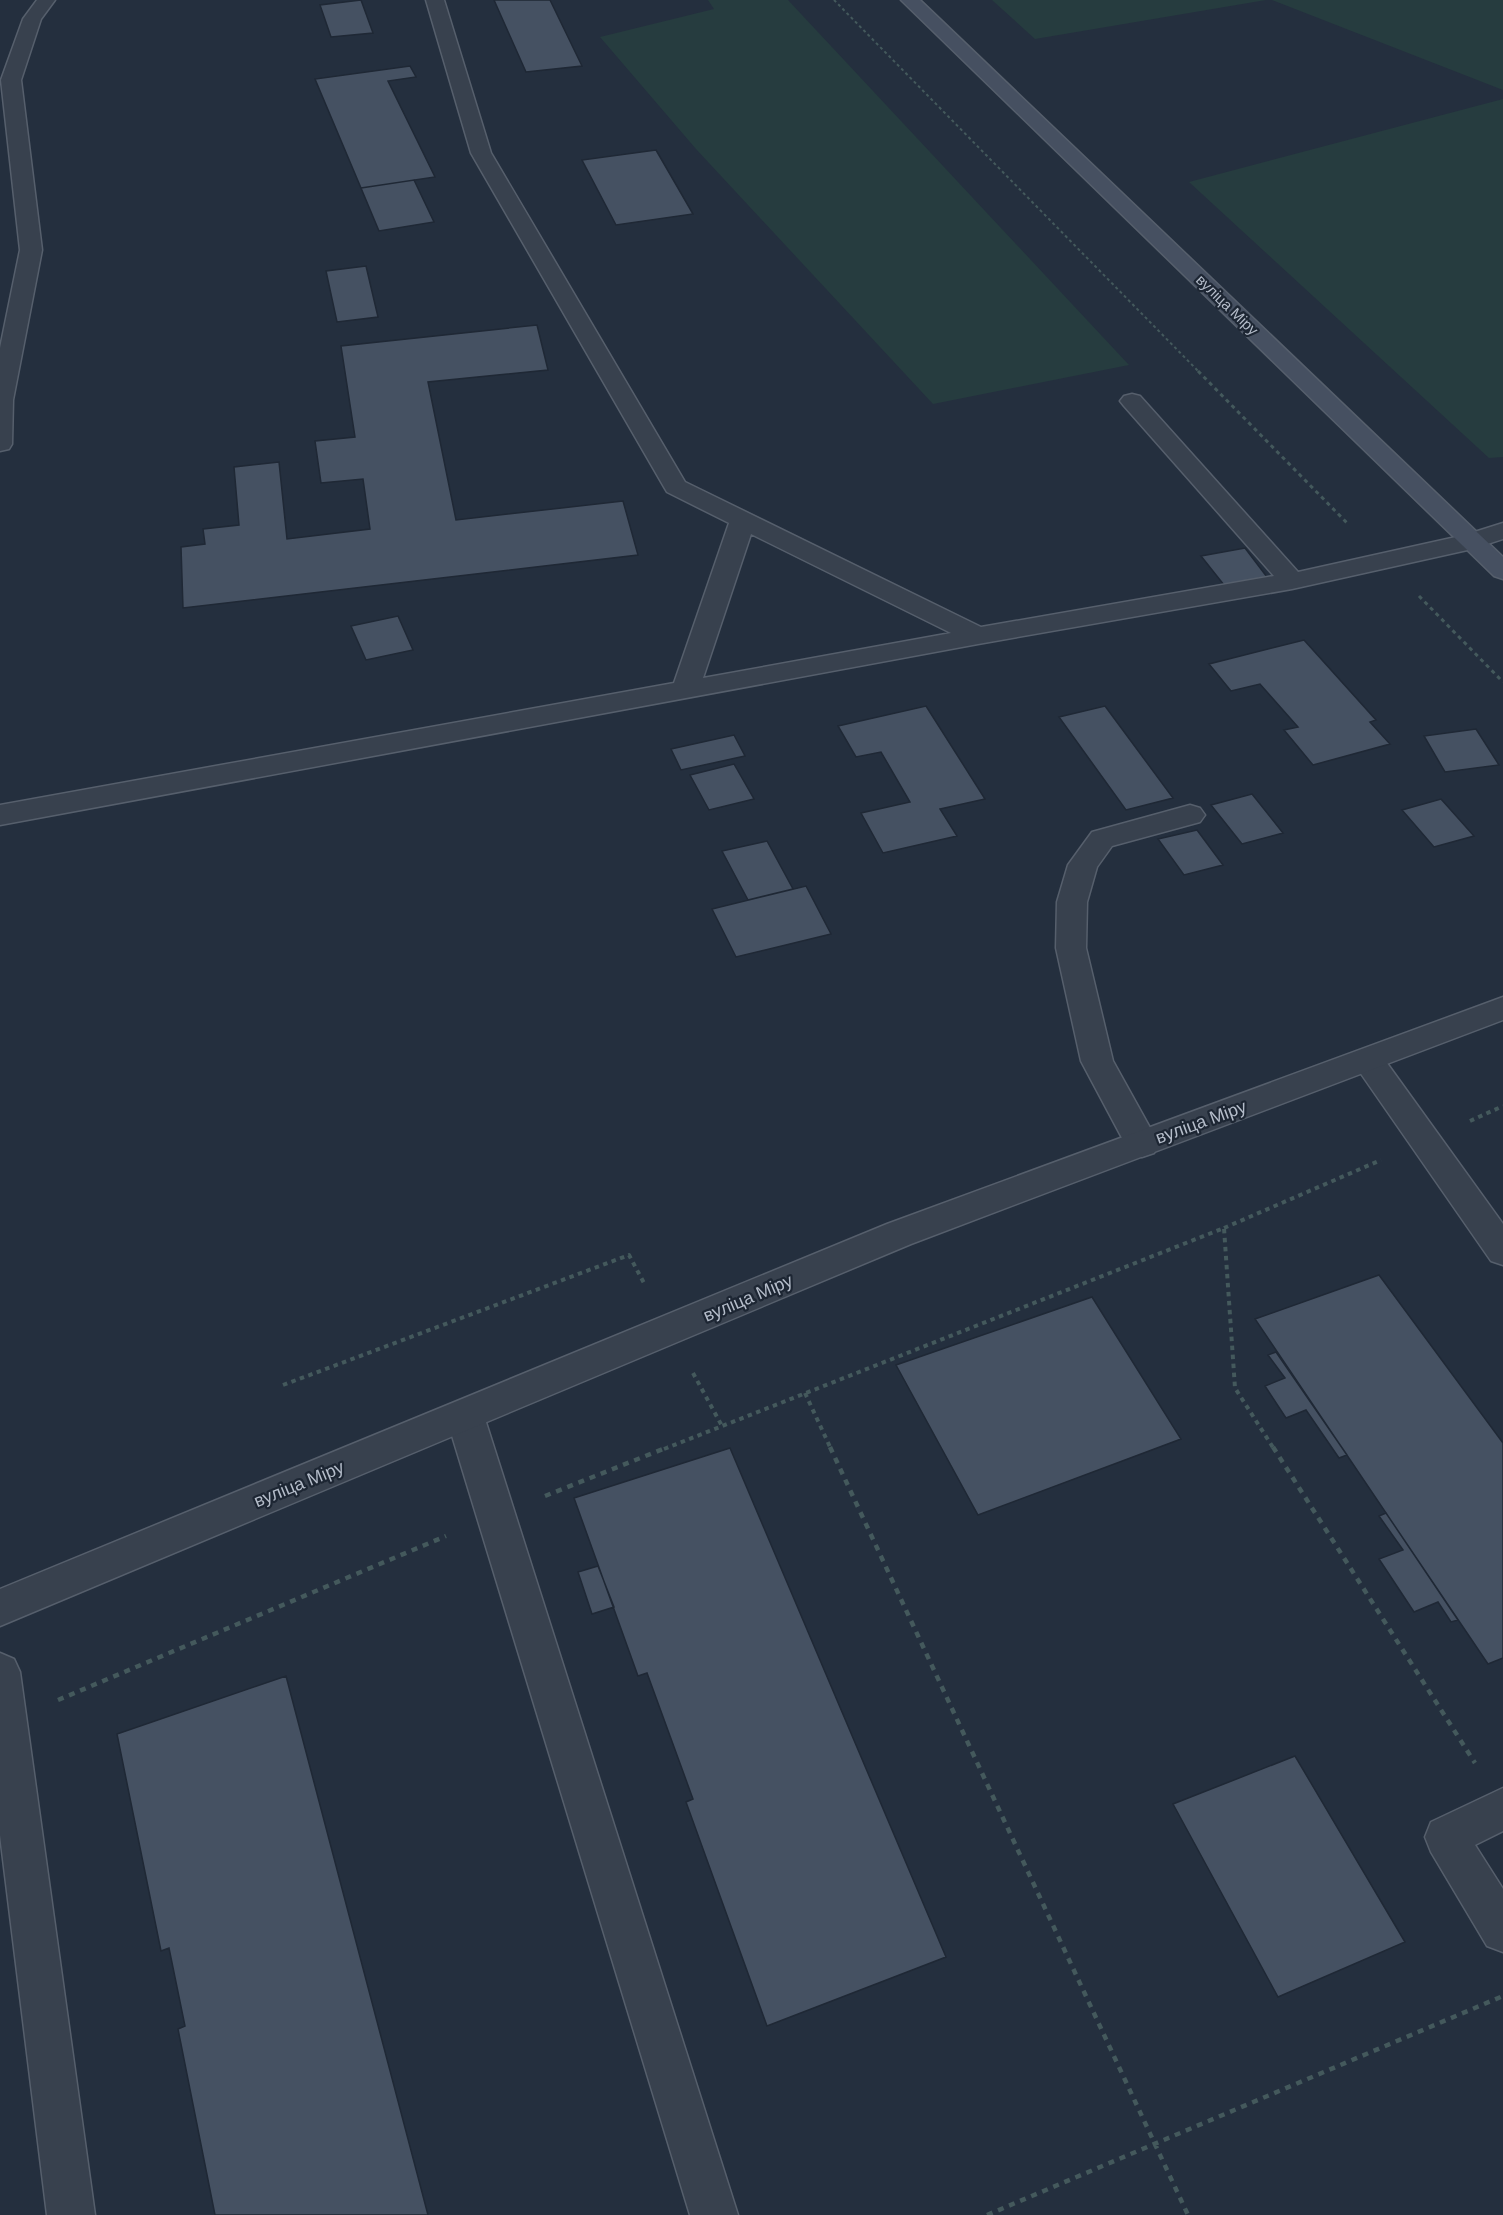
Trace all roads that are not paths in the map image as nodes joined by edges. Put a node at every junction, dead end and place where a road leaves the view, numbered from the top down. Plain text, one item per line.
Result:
1 (46, 0) edge
2 (435, 0) edge
3 (910, 0) edge
4 (0, 400) edge
5 (1132, 401) dead end
6 (0, 444) edge
7 (743, 520) junction
8 (1503, 531) edge
9 (1472, 541) junction
10 (1503, 571) edge
11 (1292, 581) junction
12 (978, 636) junction
13 (685, 690) junction
14 (0, 815) edge
15 (1191, 815) dead end
16 (1503, 1008) edge
17 (1368, 1060) junction
18 (1142, 1144) junction
19 (1503, 1251) edge
20 (465, 1416) junction
21 (0, 1608) edge
22 (0, 1672) edge
23 (1503, 1809) edge
24 (1503, 1930) edge
25 (71, 2215) edge
26 (714, 2215) edge

1 - 4 street
2 - 7 street
3 - 9 main road, вуліца Міру
4 - 6 street
5 - 11 street
7 - 12 street
7 - 13 street
8 - 9 street
9 - 10 main road, вуліца Міру
9 - 11 street
11 - 12 street
12 - 13 street
13 - 14 street
15 - 18 street
16 - 17 street, вуліца Міру
17 - 18 street, вуліца Міру
17 - 19 street
18 - 20 street, вуліца Міру
20 - 21 street, вуліца Міру
20 - 26 street
22 - 25 street
23 - 24 street

